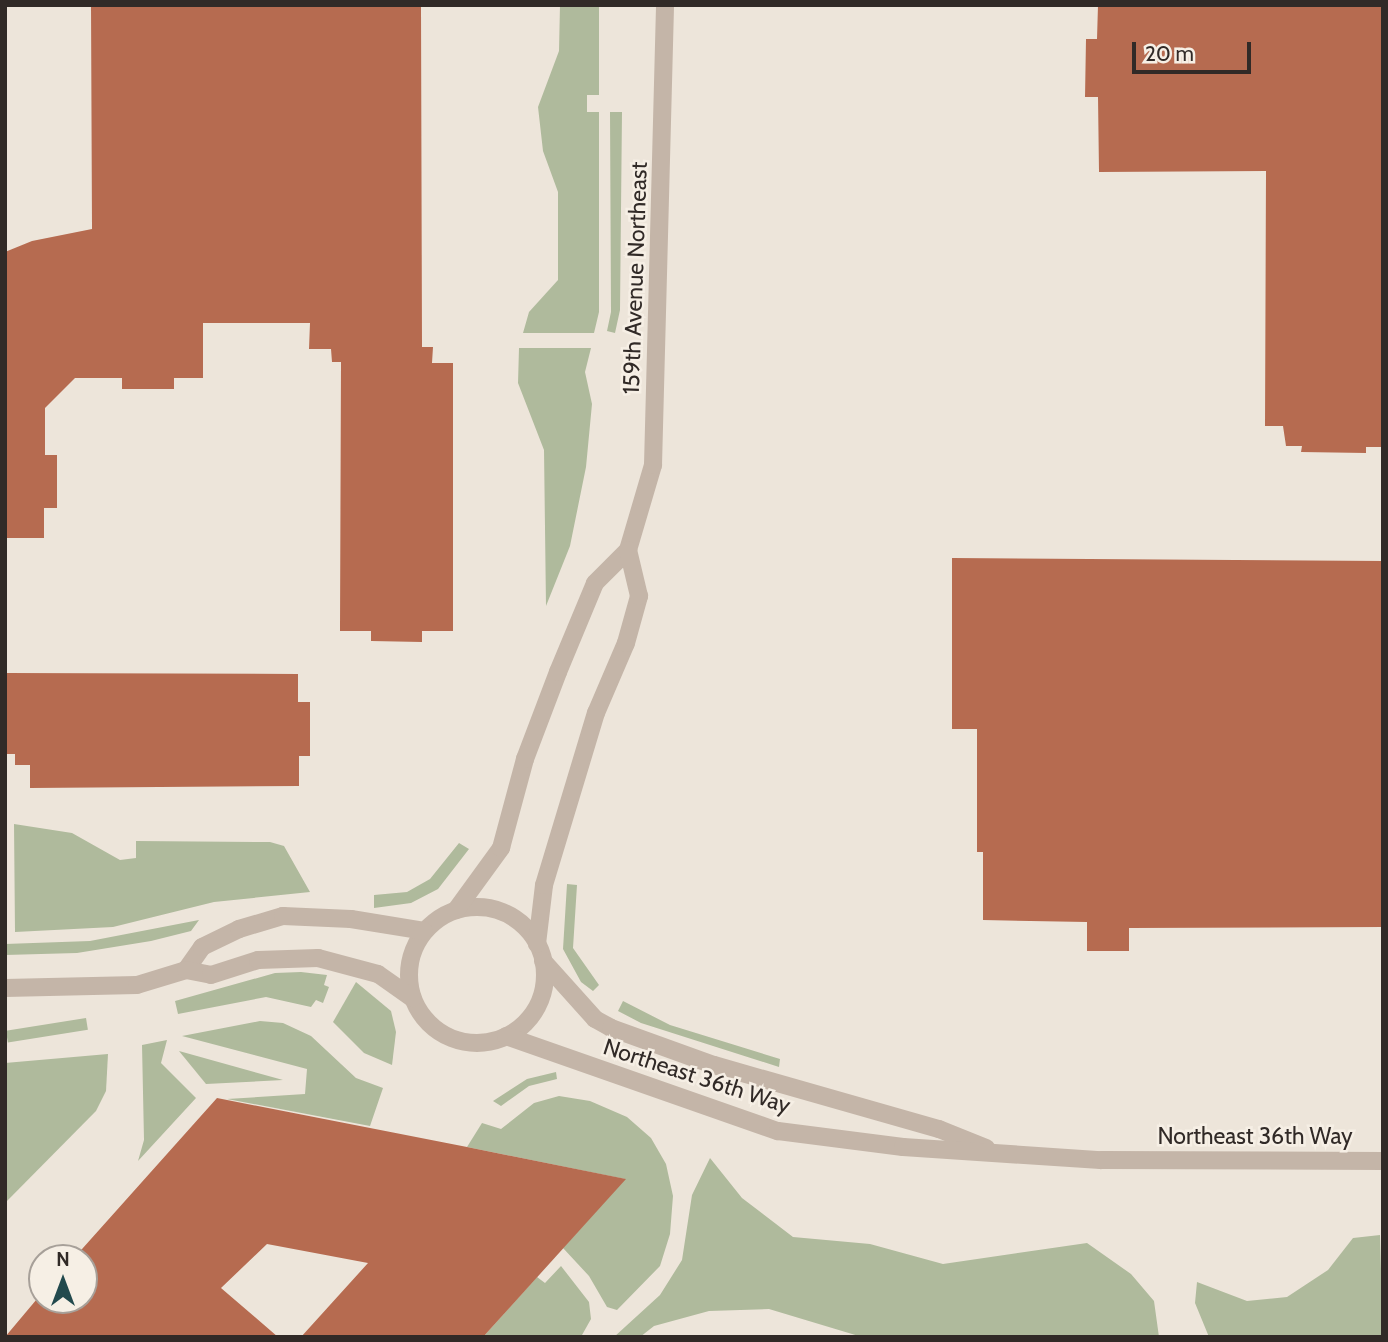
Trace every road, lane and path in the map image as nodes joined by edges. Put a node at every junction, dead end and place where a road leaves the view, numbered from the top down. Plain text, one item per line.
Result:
1 (666, 5) edge
2 (628, 550) junction
3 (456, 910) junction
4 (424, 931) junction
5 (540, 953) junction
6 (186, 970) junction
7 (5, 988) edge
8 (412, 998) junction
9 (506, 1036) junction
10 (1002, 1155) junction
11 (1383, 1161) edge

1 - 2 street, 159th Avenue Northeast
2 - 3 street, 159th Avenue Northeast
2 - 5 street, 159th Avenue Northeast
3 - 4 street
3 - 5 street
4 - 6 street
4 - 8 street
5 - 9 street
5 - 10 street, Northeast 36th Way
6 - 7 street
6 - 8 street
8 - 9 street
9 - 10 street, Northeast 36th Way
10 - 11 street, Northeast 36th Way

